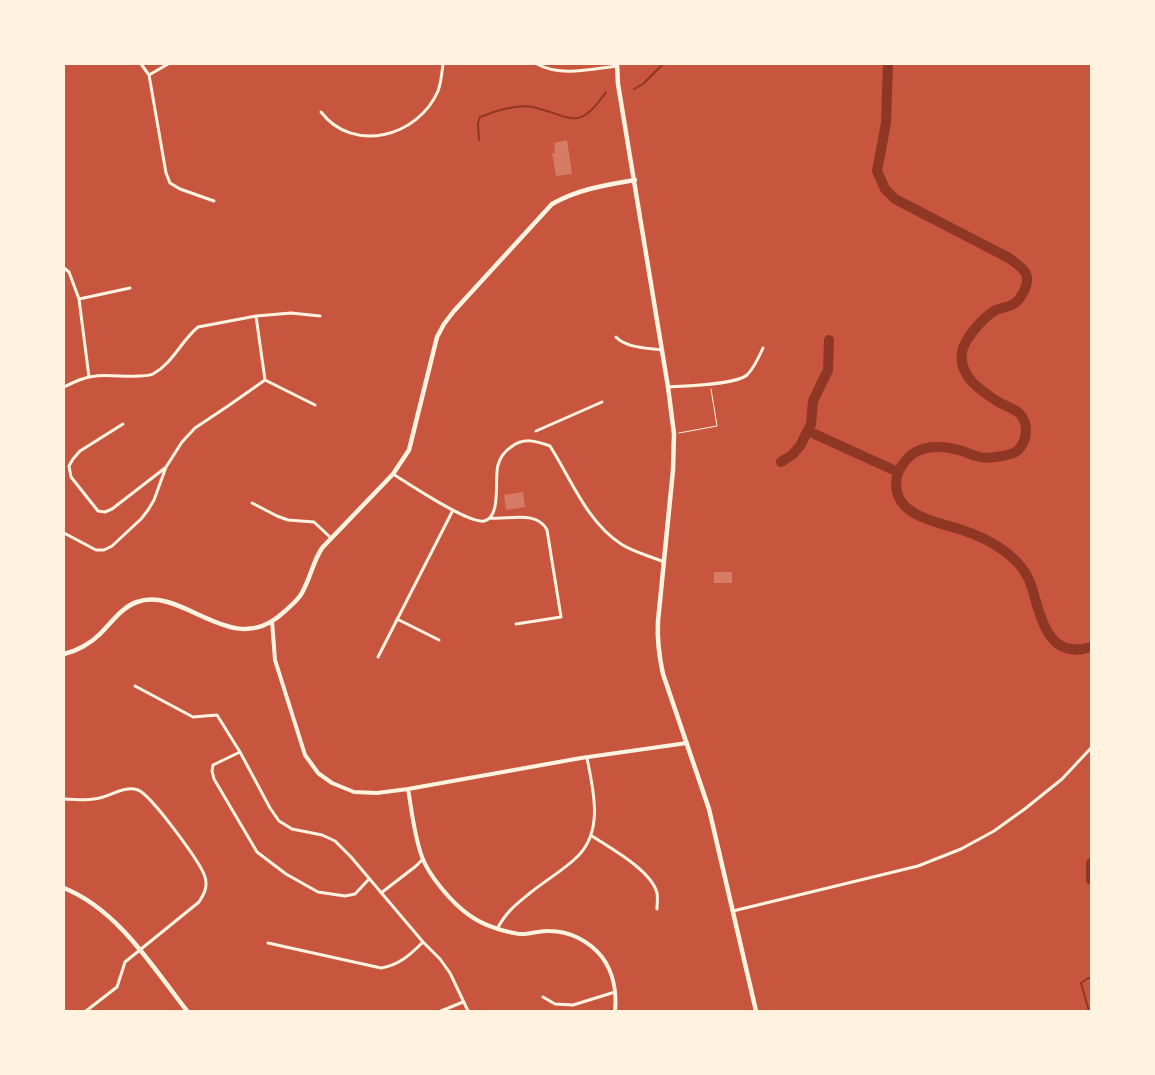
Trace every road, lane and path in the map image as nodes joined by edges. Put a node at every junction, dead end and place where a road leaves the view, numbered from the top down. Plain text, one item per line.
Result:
1 (141, 64) edge
2 (168, 64) edge
3 (443, 64) edge
4 (537, 64) edge
5 (617, 65) edge
6 (149, 75) junction
7 (321, 112) dead end
8 (635, 180) junction
9 (214, 201) dead end
10 (64, 268) edge
11 (130, 288) dead end
12 (79, 299) junction
13 (256, 316) junction
14 (320, 316) dead end
15 (616, 337) dead end
16 (763, 348) dead end
17 (662, 350) junction
18 (88, 377) junction
19 (265, 380) junction
20 (710, 383) junction
21 (64, 387) edge
22 (668, 387) junction
23 (602, 402) dead end
24 (315, 405) dead end
25 (123, 424) dead end
26 (536, 431) dead end
27 (674, 434) junction
28 (166, 467) junction
29 (393, 474) junction
30 (252, 503) dead end
31 (452, 510) junction
32 (490, 518) junction
33 (64, 532) edge
34 (331, 538) junction
35 (664, 562) junction
36 (397, 619) junction
37 (272, 621) junction
38 (516, 624) dead end
39 (438, 640) dead end
40 (64, 654) edge
41 (378, 657) dead end
42 (135, 686) dead end
43 (687, 743) junction
44 (1091, 748) edge
45 (240, 752) junction
46 (587, 758) junction
47 (408, 789) junction
48 (64, 799) edge
49 (592, 836) junction
50 (423, 859) junction
51 (369, 879) junction
52 (64, 888) edge
53 (381, 893) junction
54 (657, 909) dead end
55 (733, 911) junction
56 (497, 929) junction
57 (423, 942) junction
58 (268, 943) dead end
59 (140, 951) junction
60 (615, 992) junction
61 (543, 996) dead end
62 (463, 1002) junction
63 (90, 1007) junction
64 (86, 1011) edge
65 (93, 1011) edge
66 (186, 1011) edge
67 (441, 1011) edge
68 (468, 1011) edge
69 (615, 1011) edge
70 (756, 1011) edge

1 - 6 street
2 - 6 street
3 - 7 street
4 - 5 street
5 - 8 main road
6 - 9 street
8 - 17 main road
8 - 29 main road
10 - 12 street
11 - 12 street
12 - 18 street
13 - 14 street
13 - 18 street
13 - 19 street
15 - 17 street
16 - 20 street
17 - 22 main road
18 - 21 street
19 - 24 street
19 - 28 street
20 - 22 street
20 - 27 path
22 - 27 main road
23 - 26 street
25 - 28 street
27 - 35 main road
28 - 33 street
29 - 31 street
29 - 34 main road
30 - 34 street
31 - 32 street
31 - 36 street
32 - 35 street
32 - 38 street
34 - 37 main road
35 - 43 main road
36 - 39 street
36 - 41 street
37 - 40 main road
37 - 47 street
42 - 45 street
43 - 46 street
43 - 55 main road
44 - 55 street
45 - 51 street
45 - 51 street
46 - 47 street
46 - 49 street
47 - 50 street
48 - 59 street
49 - 54 street
49 - 56 street
50 - 53 street
50 - 56 street
51 - 53 street
52 - 59 main road
53 - 57 street
55 - 70 main road
56 - 60 street
57 - 58 street
57 - 62 street
59 - 63 street
59 - 66 main road
60 - 61 street
60 - 69 street
62 - 67 street
62 - 68 street
63 - 64 street
63 - 65 street

